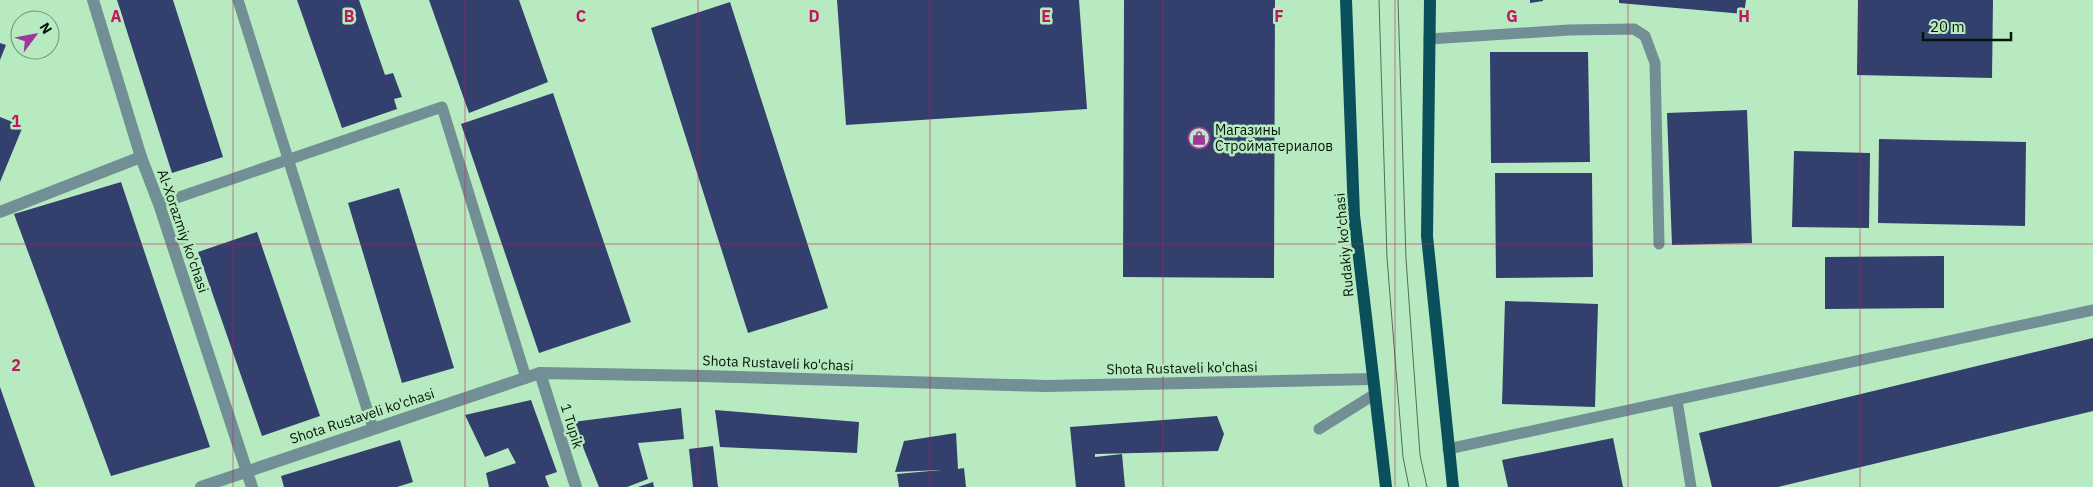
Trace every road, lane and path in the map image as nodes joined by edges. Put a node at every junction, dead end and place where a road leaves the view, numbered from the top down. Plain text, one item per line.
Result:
1 (93, 0) edge
2 (238, 0) edge
3 (1346, 0) edge
4 (1430, 0) edge
5 (1429, 39) junction
6 (141, 157) junction
7 (287, 160) junction
8 (159, 204) junction
9 (0, 212) edge
10 (1659, 244) dead end
11 (2093, 310) edge
12 (540, 373) junction
13 (526, 378) junction
14 (1372, 378) junction
15 (1375, 394) junction
16 (1677, 400) junction
17 (373, 428) junction
18 (1319, 429) dead end
19 (1448, 449) junction
20 (246, 470) junction
21 (201, 487) edge
22 (252, 487) edge
23 (576, 487) edge
24 (1386, 487) edge
25 (1453, 487) edge
26 (1691, 487) edge

1 - 6 street, Al-Xorazmiy ko'chasi
2 - 7 lane
3 - 14 main road, Rudakiy ko'chasi
4 - 5 main road
5 - 10 lane
5 - 19 main road
6 - 8 street, Al-Xorazmiy ko'chasi
6 - 9 street
7 - 8 lane
7 - 13 lane
7 - 17 lane
8 - 20 street, Al-Xorazmiy ko'chasi
11 - 16 lane
12 - 13 street, Shota Rustaveli ko'chasi
12 - 14 street, Shota Rustaveli ko'chasi
12 - 23 street, 1 Tupik
13 - 17 street, Shota Rustaveli ko'chasi
14 - 15 main road, Rudakiy ko'chasi
15 - 18 lane
15 - 24 main road, Rudakiy ko'chasi
16 - 19 lane
16 - 26 lane
17 - 20 street, Shota Rustaveli ko'chasi
19 - 25 main road
20 - 21 street, Shota Rustaveli ko'chasi
20 - 22 street, Al-Xorazmiy ko'chasi

